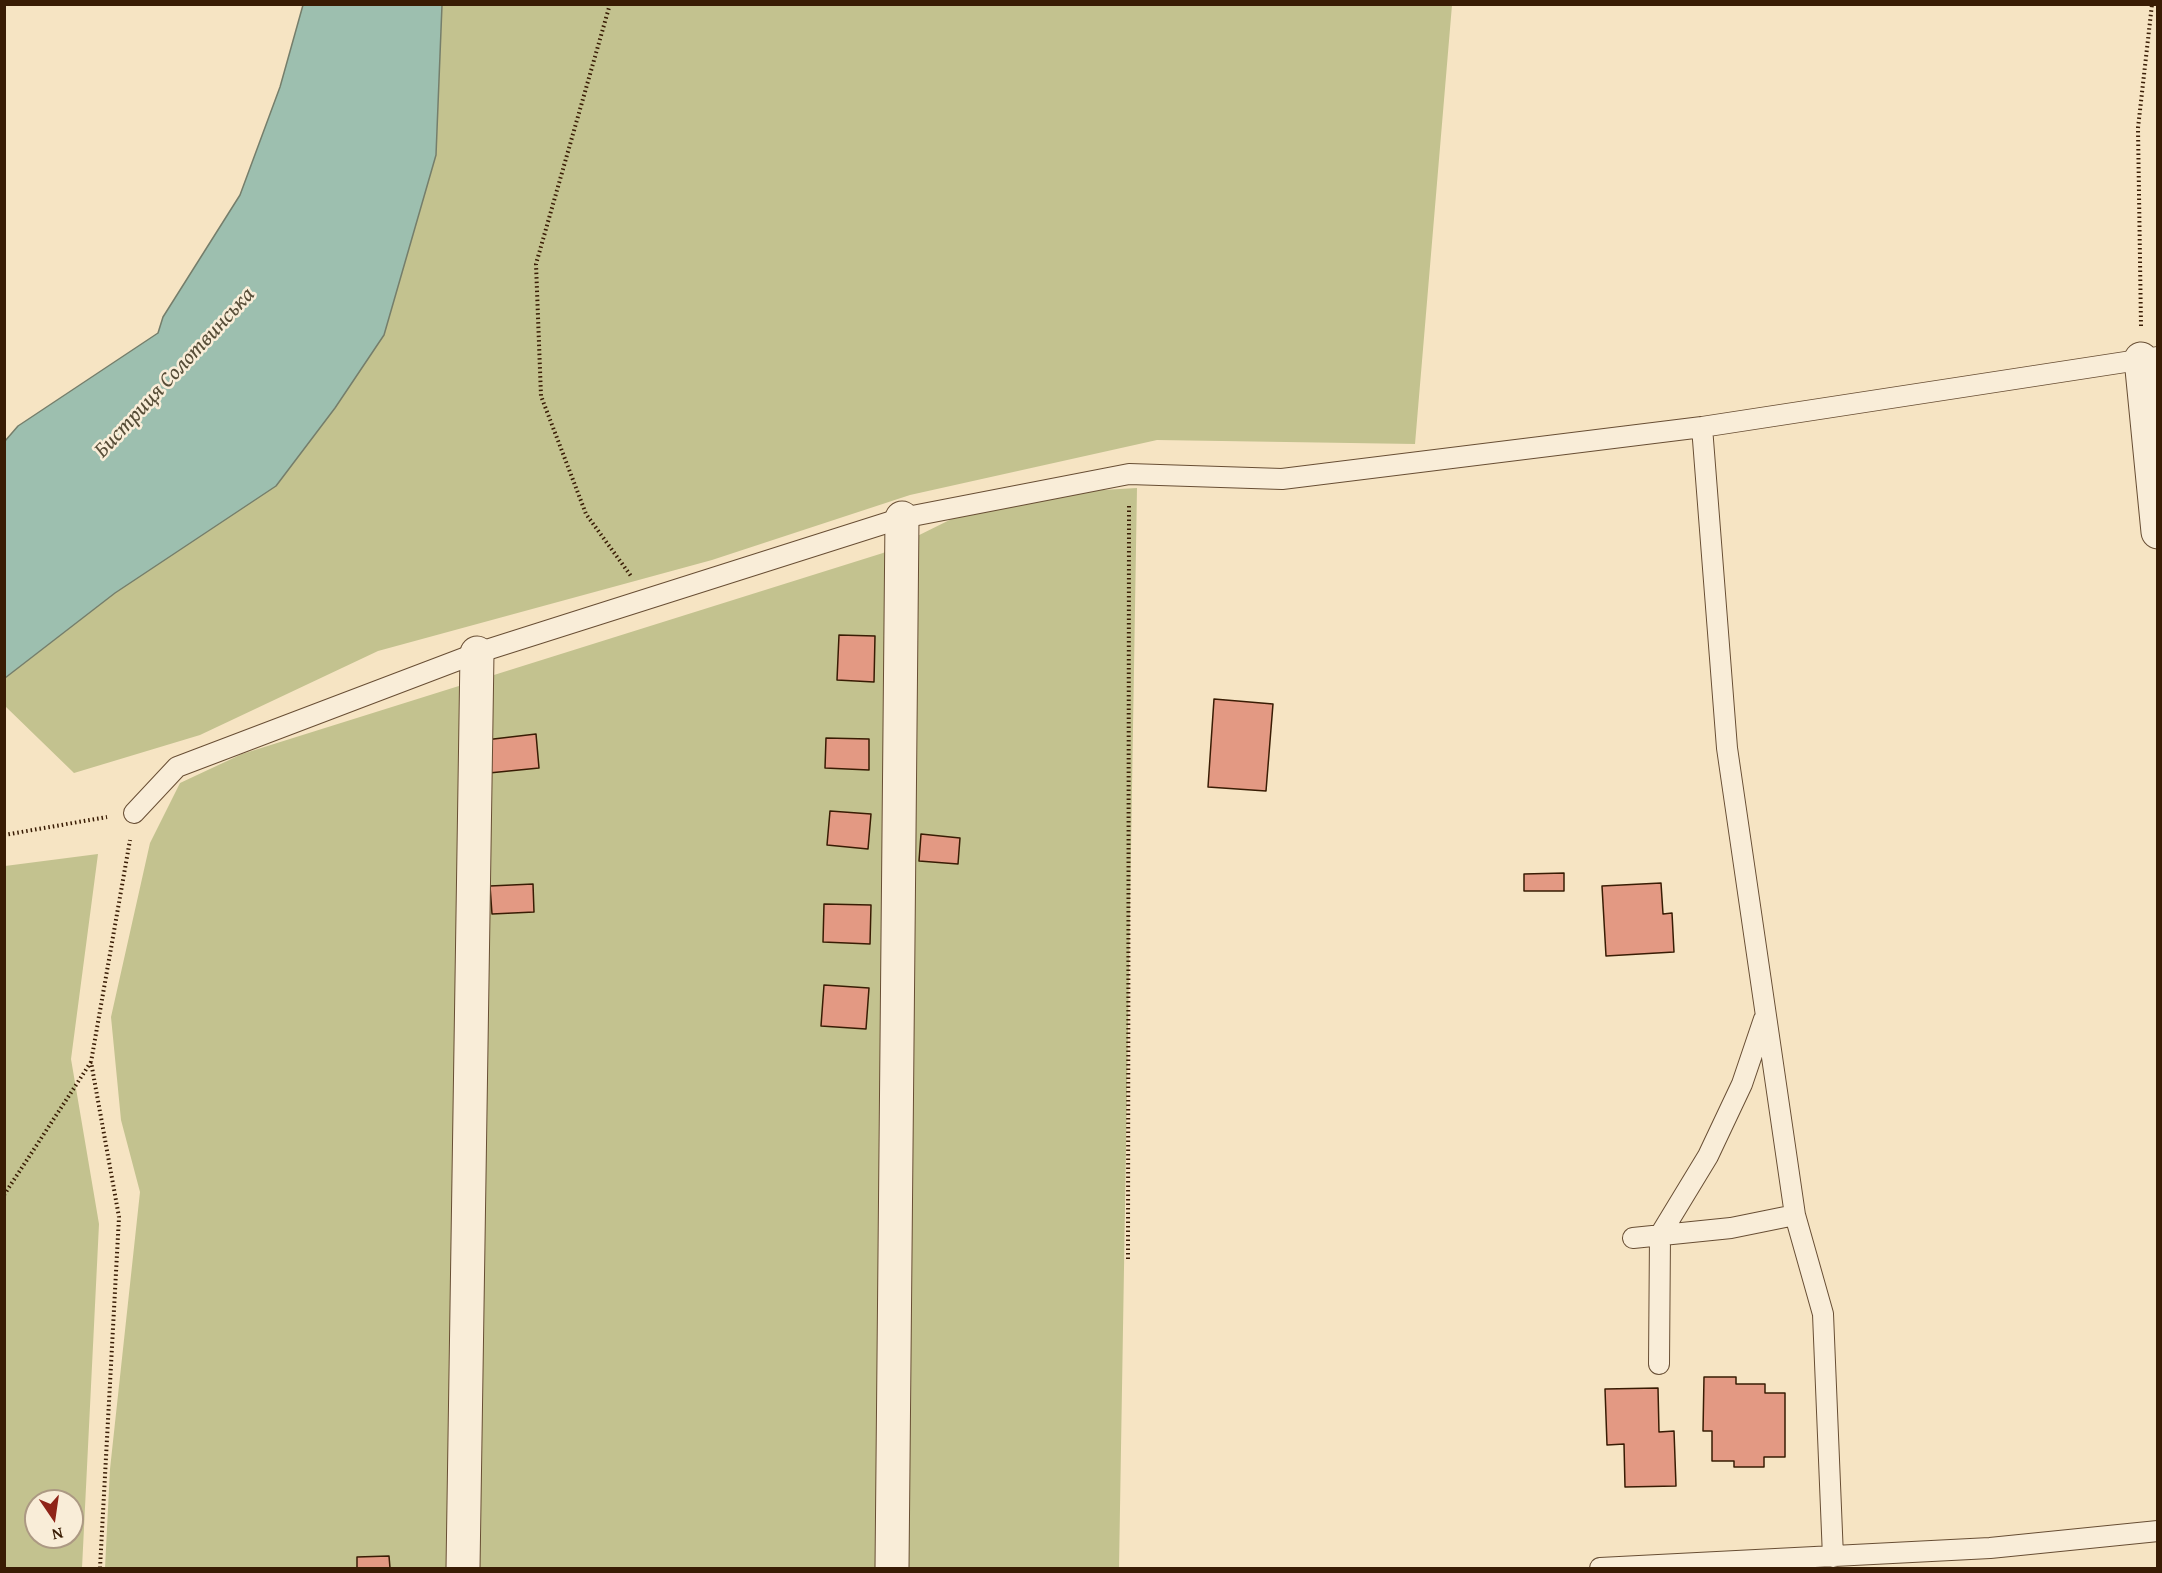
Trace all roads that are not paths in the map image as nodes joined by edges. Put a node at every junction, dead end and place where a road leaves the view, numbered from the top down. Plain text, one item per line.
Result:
1 (2149, 358) edge
2 (1702, 427) junction
3 (902, 518) junction
4 (2157, 532) edge
5 (477, 653) junction
6 (134, 813) road end
7 (1766, 1013) junction
8 (1795, 1215) junction
9 (1660, 1235) junction
10 (1633, 1238) dead end
11 (1659, 1364) dead end
12 (2157, 1531) edge
13 (1833, 1557) junction
14 (463, 1569) edge
15 (892, 1569) edge
16 (1600, 1569) edge

1 - 2 lane
1 - 4 street
2 - 3 lane
2 - 7 lane
3 - 5 lane
3 - 15 street
5 - 6 lane
5 - 14 street
7 - 8 lane
7 - 9 lane
8 - 9 lane
8 - 13 lane
9 - 10 lane
9 - 11 lane
12 - 13 lane
13 - 16 lane

